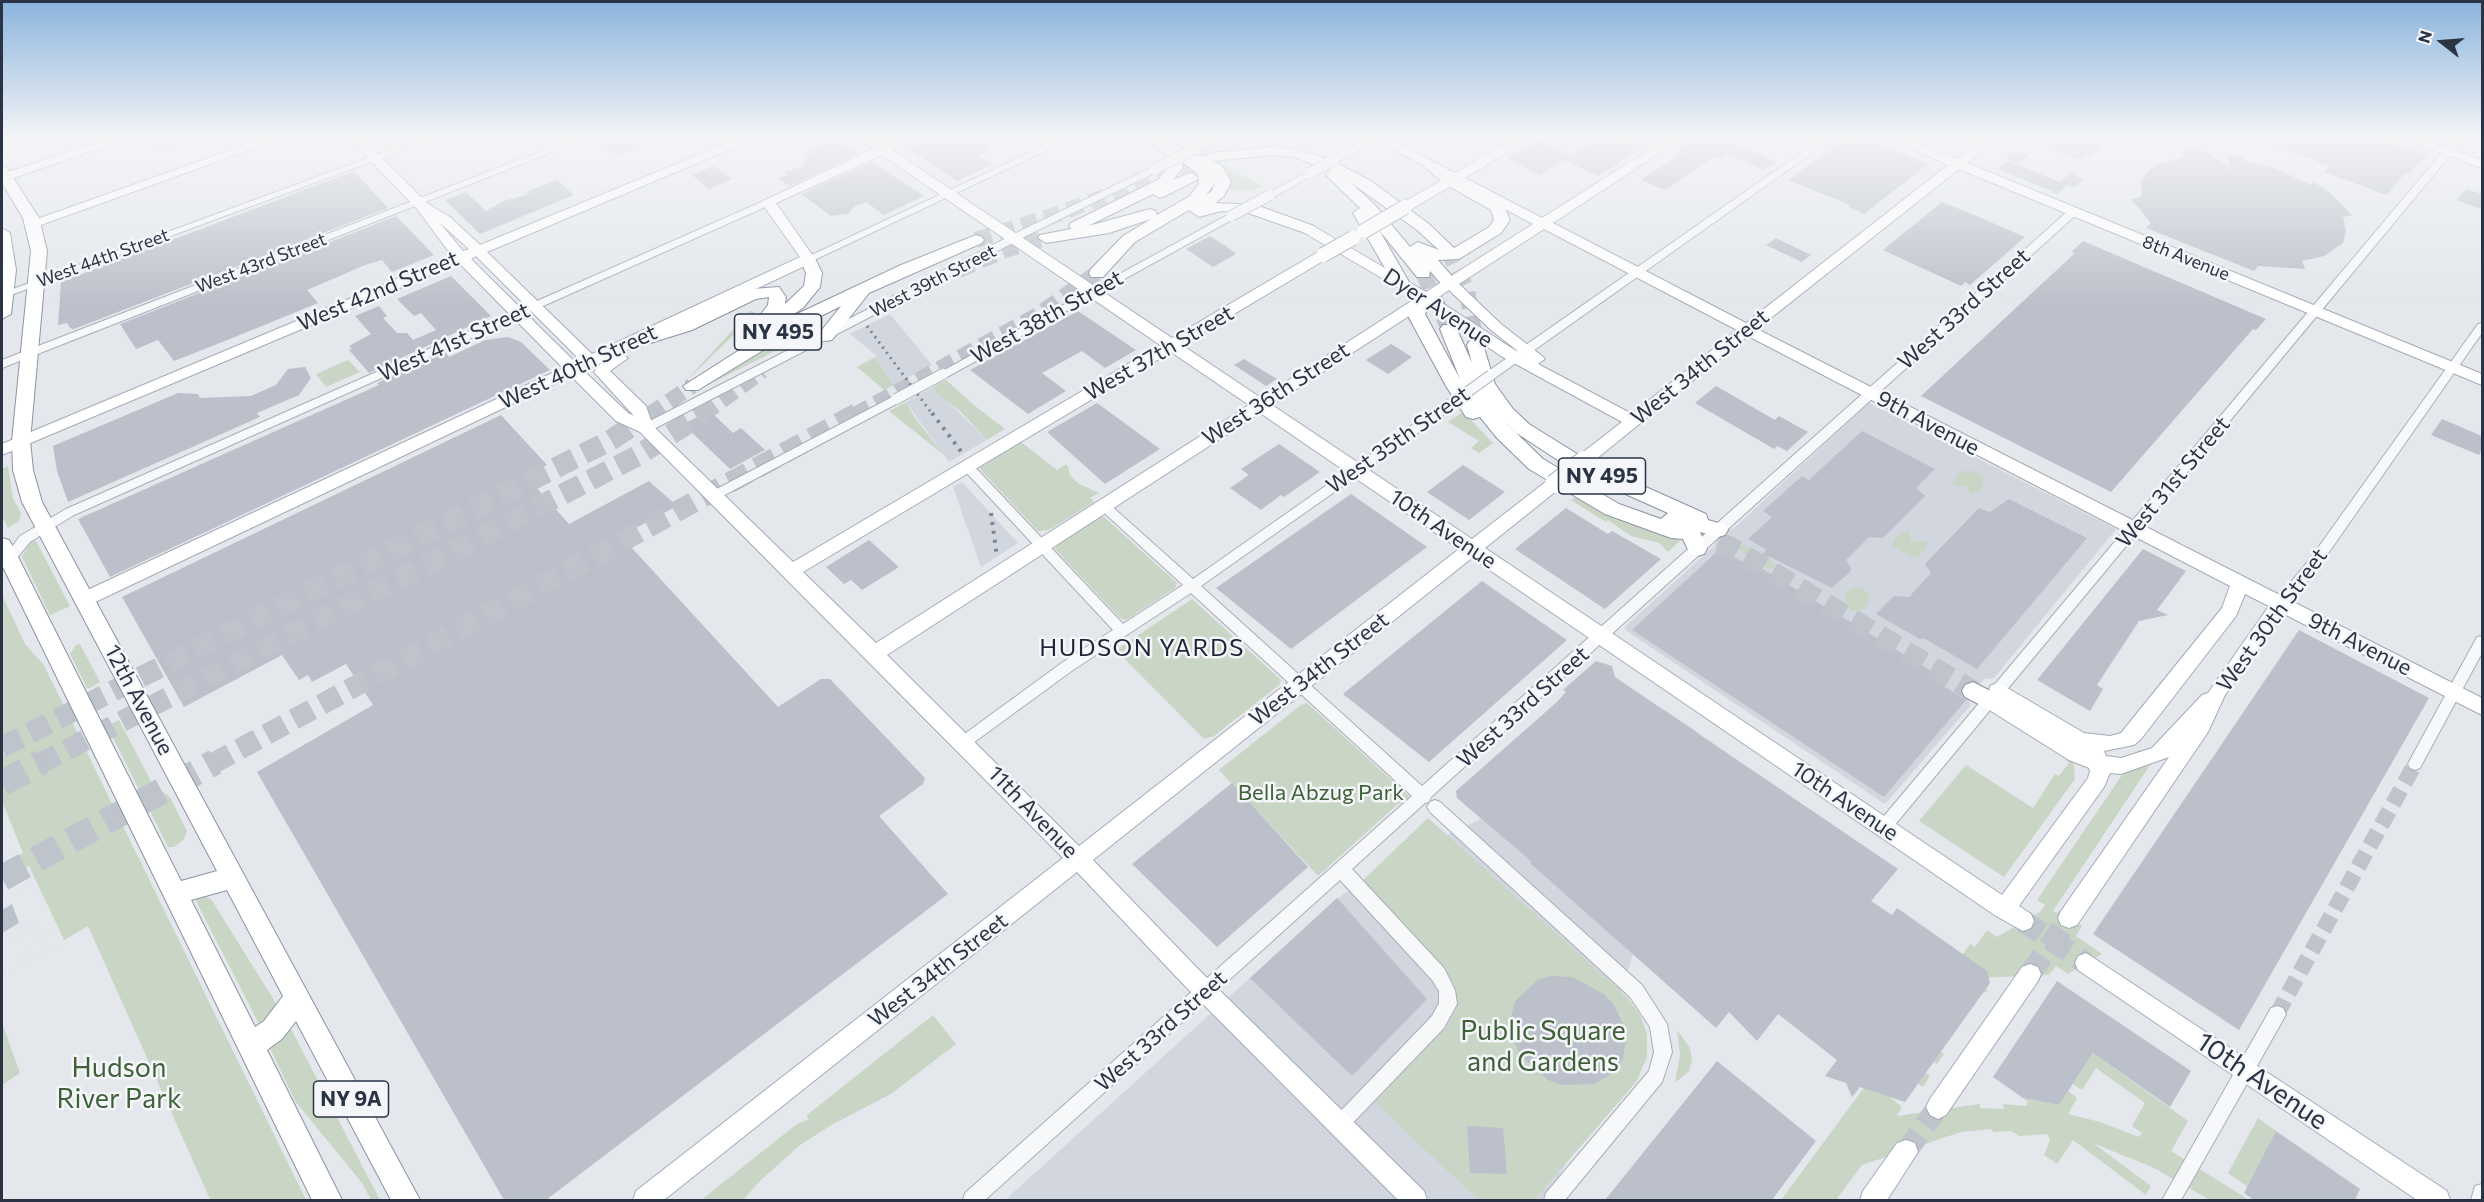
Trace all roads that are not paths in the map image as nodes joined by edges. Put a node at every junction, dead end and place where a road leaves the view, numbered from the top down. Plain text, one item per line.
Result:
1 (14, 192) edge
2 (121, 192) edge
3 (283, 192) edge
4 (409, 192) edge
5 (450, 192) edge
6 (618, 192) edge
7 (790, 192) edge
8 (945, 192) edge
9 (952, 192) edge
10 (1108, 192) edge
11 (1145, 192) edge
12 (1163, 192) edge
13 (1193, 192) edge
14 (1202, 192) edge
15 (1219, 192) edge
16 (1275, 192) edge
17 (1352, 192) edge
18 (1353, 192) edge
19 (1367, 192) edge
20 (1377, 192) edge
21 (1432, 192) edge
22 (1472, 192) edge
23 (1478, 192) edge
24 (1591, 192) edge
25 (1751, 192) edge
26 (1923, 192) edge
27 (2025, 192) edge
28 (2414, 192) edge
29 (948, 194) junction
30 (1212, 200) junction
31 (768, 202) junction
32 (421, 204) junction
33 (2073, 212) junction
34 (1179, 220) junction
35 (33, 223) junction
36 (1542, 223) junction
37 (1308, 229) junction
38 (2, 233) edge
39 (1046, 238) junction
40 (1014, 239) junction
41 (976, 240) tunnel mouth
42 (1418, 247) junction
43 (1447, 249) tunnel mouth
44 (469, 253) junction
45 (808, 259) junction
46 (1636, 272) junction
47 (1422, 273) tunnel mouth
48 (38, 282) junction
49 (1401, 282) junction
50 (1449, 282) junction
51 (868, 286) junction
52 (1092, 292) junction
53 (7, 293) junction
54 (1425, 298) junction
55 (535, 306) junction
56 (2315, 311) junction
57 (519, 313) junction
58 (2, 314) edge
59 (686, 326) junction
60 (2482, 326) edge
61 (1449, 329) tunnel mouth
62 (1748, 329) junction
63 (757, 331) junction
64 (826, 336) junction
65 (631, 343) junction
66 (1476, 345) tunnel mouth
67 (1173, 346) junction
68 (30, 353) junction
69 (1520, 354) junction
70 (2, 364) edge
71 (597, 365) junction
72 (2453, 368) junction
73 (573, 369) junction
74 (2482, 380) edge
75 (1870, 393) junction
76 (1260, 405) junction
77 (1633, 421) junction
78 (1503, 422) junction
79 (646, 428) junction
80 (21, 441) junction
81 (2, 450) edge
82 (1536, 464) junction
83 (966, 466) junction
84 (1356, 470) junction
85 (715, 495) junction
86 (1103, 505) junction
87 (1699, 519) tunnel mouth
88 (45, 526) junction
89 (2134, 529) junction
90 (1718, 530) junction
91 (1678, 533) tunnel mouth
92 (1041, 545) junction
93 (1472, 549) junction
94 (1697, 549) junction
95 (5, 553) edge
96 (791, 571) junction
97 (2240, 584) junction
98 (1191, 586) junction
99 (85, 599) junction
100 (2281, 604) junction
101 (1123, 632) junction
102 (1602, 636) junction
103 (2482, 641) edge
104 (875, 653) junction
105 (1300, 685) junction
106 (2218, 691) junction
107 (1985, 692) junction
108 (2454, 692) junction
109 (2482, 707) edge
110 (2081, 741) junction
111 (964, 742) junction
112 (2100, 763) junction
113 (2415, 764) tunnel mouth
114 (1429, 802) junction
115 (1884, 827) junction
116 (1079, 859) junction
117 (1341, 869) junction
118 (233, 877) junction
119 (174, 894) junction
120 (2004, 909) junction
121 (2069, 918) tunnel mouth
122 (2023, 921) tunnel mouth
123 (2086, 963) tunnel mouth
124 (2030, 974) tunnel mouth
125 (1205, 991) junction
126 (297, 998) junction
127 (2277, 1014) tunnel mouth
128 (250, 1046) junction
129 (2245, 1069) junction
130 (1938, 1107) tunnel mouth
131 (1339, 1125) junction
132 (1906, 1152) tunnel mouth
133 (2482, 1193) edge
134 (327, 1200) edge
135 (406, 1200) edge
136 (645, 1200) edge
137 (972, 1200) edge
138 (1415, 1200) edge
139 (1553, 1200) edge
140 (1872, 1200) edge
141 (2171, 1200) edge
142 (2438, 1200) edge
143 (2480, 1200) edge

1 - 35 highway, 12th Avenue / NY 9A
2 - 35 main road
3 - 48 street, West 44th Street
4 - 32 main road, 11th Avenue
5 - 32 street, West 43rd Street
6 - 44 main road, West 42nd Street
7 - 31 main road, West 41st Street
8 - 29 main road, 10th Avenue
9 - 29 street, West 40th Street
10 - 40 street, West 39th Street, bridge
11 - 39 highway
12 - 39 highway
13 - 39 highway
14 - 34 highway
15 - 30 highway
16 - 52 street, West 38th Street, bridge
17 - 49 highway
18 - 47 highway
19 - 42 highway
20 - 43 highway
21 - 67 main road, West 37th Street, bridge
22 - 42 highway
23 - 36 main road, 9th Avenue
24 - 36 main road, West 36th Street
25 - 46 street, West 35th Street
26 - 62 main road, West 34th Street
27 - 33 main road, 8th Avenue
28 - 56 street, West 31st Street
29 - 40 main road, 10th Avenue
29 - 45 street, West 40th Street
30 - 34 highway
30 - 37 highway
31 - 45 main road
31 - 55 street, West 41st Street
32 - 44 main road, 11th Avenue
32 - 68 street, West 43rd Street
33 - 56 main road, 8th Avenue
33 - 75 street, West 33rd Street
34 - 37 highway
35 - 48 highway, 12th Avenue / NY 9A
36 - 46 main road, 9th Avenue
36 - 50 main road, West 36th Street
37 - 49 main road, Dyer Avenue
38 - 53 highway
40 - 52 main road, 10th Avenue
40 - 64 street, West 39th Street
41 - 51 highway, NY 495
42 - 50 highway
44 - 55 main road, 11th Avenue
44 - 57 main road, 11th Avenue
44 - 80 main road, West 42nd Street
45 - 63 highway
45 - 65 main road, West 40th Street
46 - 62 main road, 9th Avenue
46 - 69 street, West 35th Street
48 - 53 street, West 44th Street
48 - 68 highway, 12th Avenue / NY 9A
49 - 54 main road, Dyer Avenue
50 - 54 main road, West 36th Street
50 - 69 main road, Dyer Avenue
51 - 63 highway, NY 495
51 - 64 highway
52 - 67 main road, 10th Avenue
52 - 85 street, West 38th Street, bridge
53 - 58 highway
54 - 69 main road, Dyer Avenue
54 - 76 main road, West 36th Street
54 - 82 highway
55 - 57 street, West 41st Street
55 - 71 main road, 11th Avenue
56 - 72 main road, 8th Avenue
56 - 89 street, West 31st Street
57 - 73 main road, 11th Avenue
57 - 88 street, West 41st Street
59 - 63 highway
59 - 65 highway
59 - 71 main road, West 40th Street
60 - 72 street, West 30th Street
61 - 78 highway, NY 495
62 - 75 main road, 9th Avenue
62 - 77 main road, West 34th Street
64 - 79 street, West 39th Street
65 - 71 main road, West 40th Street
66 - 78 highway, NY 495
67 - 76 main road, 10th Avenue
67 - 83 main road, West 37th Street
68 - 70 street, West 43rd Street
68 - 80 highway, 12th Avenue / NY 9A
69 - 77 main road, Dyer Avenue
69 - 84 street, West 35th Street, bridge
71 - 73 main road, West 40th Street
71 - 79 main road, 11th Avenue
72 - 74 main road, 8th Avenue
72 - 100 street, West 30th Street
73 - 79 main road, 11th Avenue
73 - 99 main road, West 40th Street
75 - 89 main road, 9th Avenue
75 - 90 street, West 33rd Street
76 - 84 main road, 10th Avenue
76 - 86 main road, West 36th Street
77 - 93 main road, West 34th Street, bridge
78 - 82 highway, NY 495
78 - 87 highway, NY 495
78 - 90 highway
78 - 94 highway
79 - 85 main road, 11th Avenue
80 - 81 main road, West 42nd Street
80 - 88 highway, 12th Avenue / NY 9A
82 - 91 highway, NY 495
83 - 92 street
83 - 96 main road, West 37th Street
84 - 93 main road, 10th Avenue
84 - 98 street, West 35th Street
85 - 96 main road, 11th Avenue
86 - 92 main road, West 36th Street
86 - 98 street
88 - 95 street, West 41st Street
88 - 99 highway, 12th Avenue / NY 9A
89 - 97 main road, 9th Avenue
89 - 107 street, West 31st Street
90 - 94 street, West 33rd Street
92 - 101 street
92 - 104 main road, West 36th Street
93 - 102 main road, 10th Avenue
93 - 105 main road, West 34th Street
94 - 102 street, West 33rd Street
95 - 119 highway, NY 9A
96 - 104 main road, 11th Avenue
97 - 100 main road, 9th Avenue
97 - 110 main road, West 30th Street
98 - 101 street, West 35th Street
98 - 105 street
99 - 118 highway, 12th Avenue / NY 9A
100 - 106 main road, West 30th Street
100 - 108 main road, 9th Avenue
101 - 111 street, West 35th Street
102 - 114 street, West 33rd Street
102 - 115 main road, 10th Avenue
103 - 108 street
104 - 111 main road, 11th Avenue
105 - 114 street
105 - 116 main road, West 34th Street
106 - 112 main road
106 - 121 main road, West 30th Street
107 - 110 main road
107 - 112 main road
107 - 115 street, West 31st Street
108 - 109 main road, 9th Avenue
108 - 113 street
110 - 112 main road
111 - 116 main road, 11th Avenue
112 - 120 main road
114 - 117 street, West 33rd Street
114 - 139 street
115 - 120 main road, 10th Avenue
116 - 125 main road, 11th Avenue
116 - 136 main road, West 34th Street
117 - 125 street, West 33rd Street
117 - 131 street
118 - 119 highway
118 - 126 highway, 12th Avenue / NY 9A
119 - 128 highway, NY 9A
120 - 122 main road, 10th Avenue
123 - 129 main road, 10th Avenue
124 - 130 main road
125 - 131 main road, 11th Avenue
125 - 137 street, West 33rd Street
126 - 128 highway
126 - 135 highway, 12th Avenue / NY 9A
127 - 129 street
128 - 134 highway, NY 9A
129 - 141 street
129 - 142 main road, 10th Avenue
131 - 138 main road, 11th Avenue
132 - 140 main road
133 - 143 street

